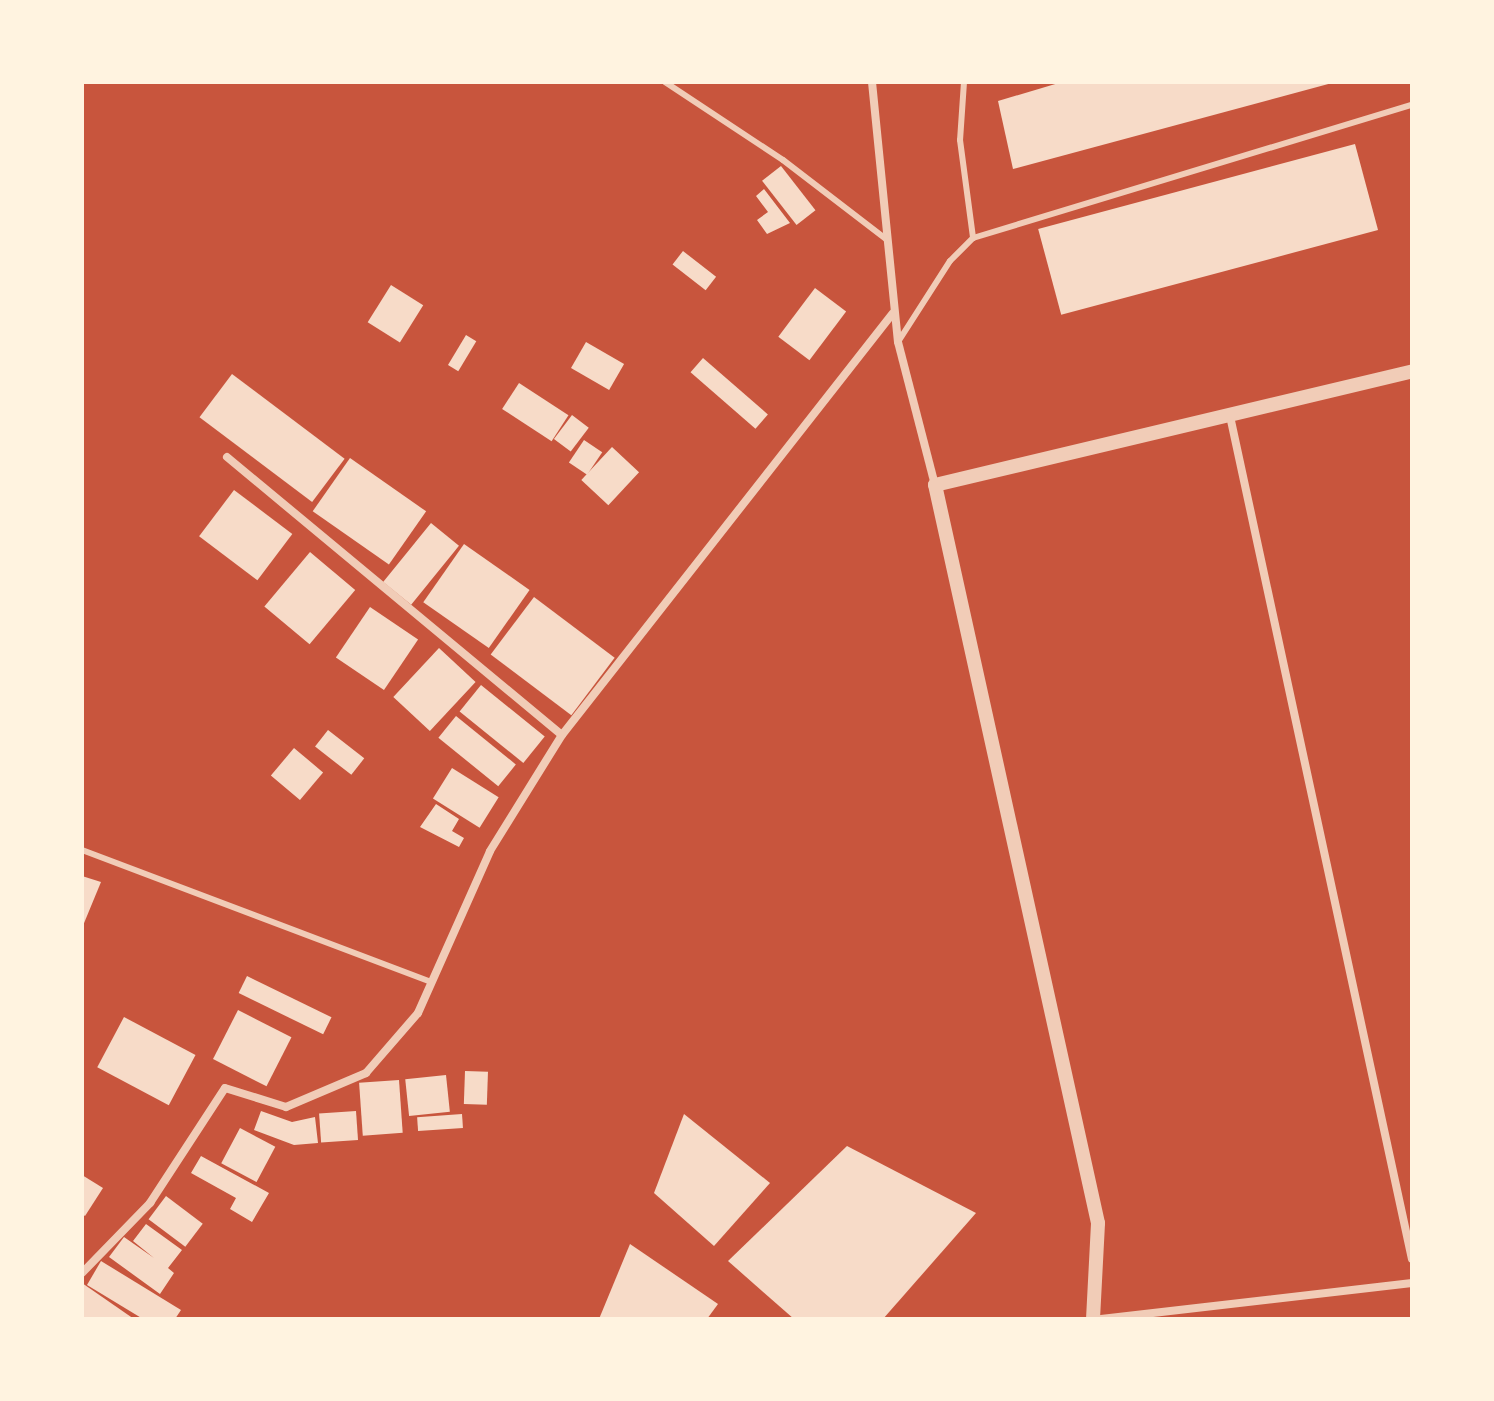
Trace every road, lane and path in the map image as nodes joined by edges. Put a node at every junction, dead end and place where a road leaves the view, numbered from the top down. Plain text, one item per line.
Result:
1 (665, 82) edge
2 (872, 82) edge
3 (964, 82) edge
4 (1412, 105) edge
5 (973, 238) junction
6 (886, 239) junction
7 (893, 313) junction
8 (898, 342) junction
9 (1412, 371) edge
10 (1230, 416) junction
11 (227, 457) dead end
12 (935, 485) junction
13 (562, 735) junction
14 (82, 850) edge
15 (432, 982) junction
16 (1412, 1259) edge
17 (82, 1273) edge
18 (1412, 1283) edge
19 (1093, 1319) edge
20 (1101, 1319) edge

1 - 6 lane
2 - 6 street
3 - 5 lane
4 - 5 lane
5 - 8 lane
6 - 7 street
7 - 8 street
7 - 13 street
8 - 12 street
9 - 10 street
10 - 12 street
10 - 16 street
11 - 13 street
12 - 19 street
13 - 15 street
14 - 15 lane
15 - 17 street
18 - 20 street

